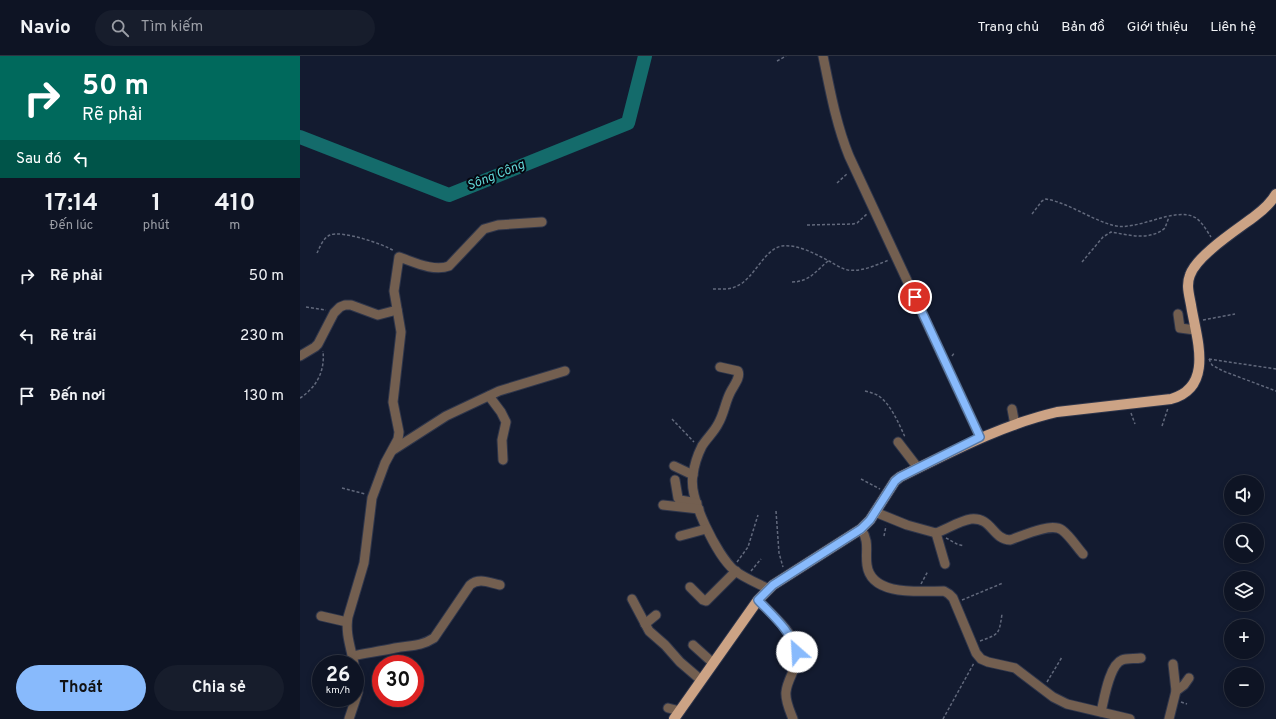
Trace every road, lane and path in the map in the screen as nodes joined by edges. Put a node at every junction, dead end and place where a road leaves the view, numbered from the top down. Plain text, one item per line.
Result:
1 (786, 56) edge
2 (823, 56) edge
3 (777, 61) dead end
4 (854, 167) junction
5 (837, 183) dead end
6 (1276, 194) edge
7 (873, 208) junction
8 (1032, 214) dead end
9 (1169, 217) junction
10 (542, 222) dead end
11 (807, 225) dead end
12 (1216, 246) junction
13 (316, 253) dead end
14 (896, 256) junction
15 (399, 257) junction
16 (828, 261) junction
17 (1082, 262) dead end
18 (792, 282) dead end
19 (713, 289) dead end
20 (306, 308) dead end
21 (397, 310) junction
22 (336, 311) junction
23 (1178, 314) dead end
24 (1235, 314) dead end
25 (1194, 326) junction
26 (322, 337) junction
27 (300, 356) edge
28 (1205, 359) junction
29 (720, 367) dead end
30 (1276, 369) edge
31 (564, 371) dead end
32 (865, 391) dead end
33 (1276, 391) edge
34 (489, 396) junction
35 (300, 398) edge
36 (1171, 400) junction
37 (1128, 404) junction
38 (1012, 409) dead end
39 (672, 419) dead end
40 (1135, 424) dead end
41 (1015, 425) junction
42 (1162, 426) dead end
43 (980, 437) junction
44 (902, 440) joint
45 (701, 449) junction
46 (393, 450) junction
47 (503, 460) dead end
48 (674, 466) dead end
49 (918, 468) junction
50 (693, 475) junction
51 (861, 479) dead end
52 (675, 480) dead end
53 (342, 488) dead end
54 (887, 493) junction
55 (373, 496) junction
56 (663, 505) dead end
57 (698, 506) junction
58 (776, 511) dead end
59 (875, 512) junction
60 (758, 515) dead end
61 (887, 518) junction
62 (706, 529) junction
63 (861, 529) junction
64 (938, 533) junction
65 (680, 536) dead end
66 (884, 536) dead end
67 (964, 546) dead end
68 (1083, 554) dead end
69 (761, 559) dead end
70 (945, 564) dead end
71 (734, 570) junction
72 (928, 571) dead end
73 (788, 576) junction
74 (745, 577) junction
75 (1003, 583) dead end
76 (500, 585) dead end
77 (690, 587) dead end
78 (768, 590) junction
79 (917, 590) junction
80 (632, 599) dead end
81 (758, 600) junction
82 (955, 602) junction
83 (1002, 614) dead end
84 (656, 615) dead end
85 (321, 616) dead end
86 (347, 622) junction
87 (645, 624) junction
88 (972, 644) junction
89 (693, 645) dead end
90 (352, 655) edge
91 (978, 656) junction
92 (364, 657) edge
93 (1062, 658) dead end
94 (1141, 658) dead end
95 (713, 663) junction
96 (1173, 664) dead end
97 (1189, 678) dead end
98 (701, 680) junction
99 (1043, 689) junction
100 (1176, 691) junction
101 (353, 707) edge
102 (668, 708) dead end
103 (1101, 712) junction
104 (677, 715) edge
105 (1121, 718) edge
106 (349, 719) edge
107 (793, 719) edge
108 (943, 719) edge
109 (1130, 719) edge
110 (1169, 719) edge

1 - 3 path
2 - 4 street
4 - 5 path
4 - 7 street
6 - 12 main road
7 - 11 path
7 - 14 street
8 - 9 path
9 - 12 path
9 - 17 path
10 - 15 street
12 - 25 main road
13 - 15 path
14 - 16 path
14 - 43 street
15 - 21 street
16 - 18 path
16 - 19 path
20 - 22 path
21 - 22 street
21 - 46 street
22 - 26 street
23 - 25 street
24 - 25 path
25 - 28 main road
26 - 27 street
26 - 35 path
28 - 30 path
28 - 33 path
28 - 36 main road
29 - 45 street
31 - 34 street
32 - 44 path
34 - 46 street
34 - 47 street
36 - 37 main road
36 - 42 path
37 - 40 path
37 - 41 main road
38 - 41 street
39 - 45 path
41 - 43 main road
43 - 49 main road
44 - 49 street
45 - 50 street
46 - 55 street
48 - 50 street
49 - 54 main road
50 - 57 street
51 - 54 path
52 - 57 street
53 - 55 path
54 - 59 main road
55 - 86 street
56 - 57 street
57 - 62 street
58 - 73 path
59 - 61 street
59 - 63 main road
60 - 71 path
61 - 64 street
61 - 66 path
62 - 65 street
62 - 71 street
63 - 73 main road
63 - 79 street
64 - 67 path
64 - 68 street
64 - 70 street
69 - 74 path
71 - 74 street
71 - 77 street
72 - 79 path
73 - 78 main road
74 - 78 street
75 - 82 path
76 - 92 street
78 - 81 main road
79 - 82 street
80 - 87 street
81 - 95 main road
81 - 107 street
82 - 88 street
83 - 88 path
84 - 87 street
85 - 86 street
86 - 90 street
87 - 98 street
88 - 91 street
89 - 95 street
91 - 99 street
91 - 108 path
93 - 99 path
94 - 103 street
95 - 98 main road
96 - 100 street
97 - 100 street
98 - 104 main road
99 - 103 street
100 - 110 street
101 - 106 street
102 - 104 street
103 - 105 street
105 - 109 street

